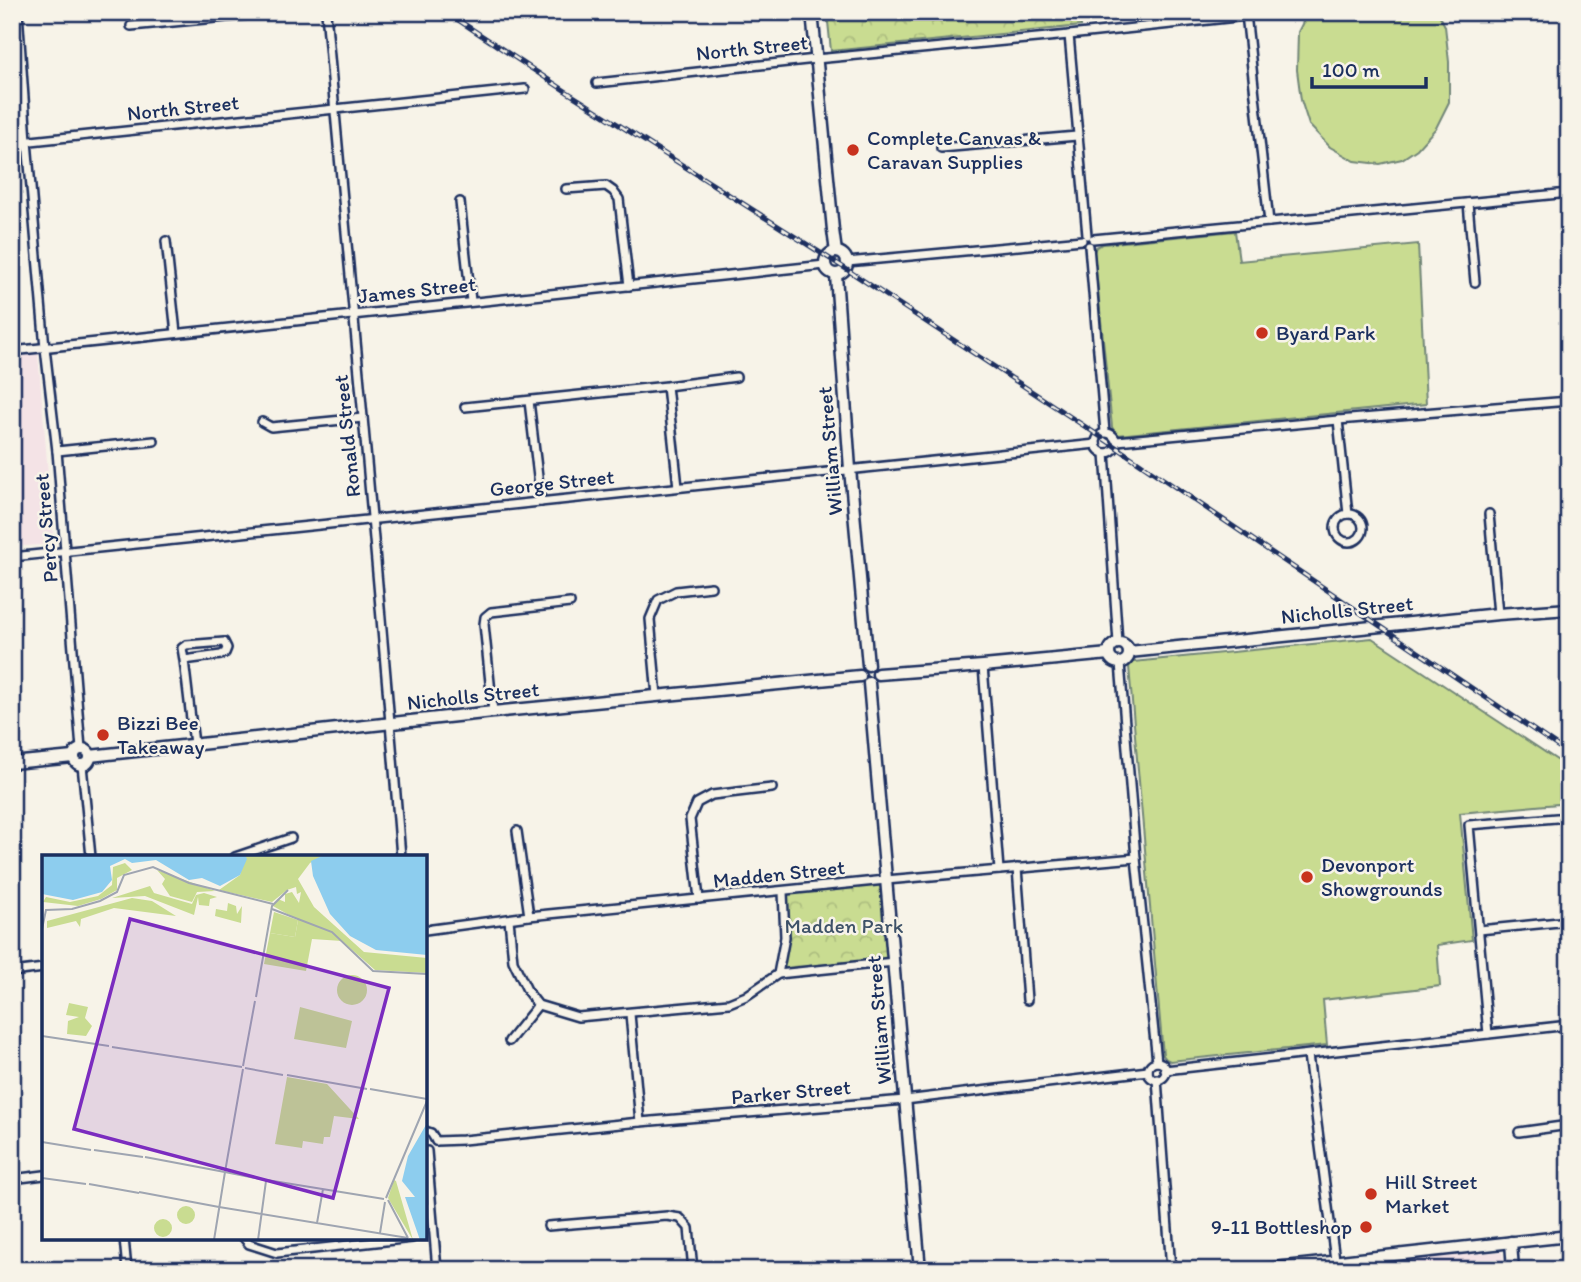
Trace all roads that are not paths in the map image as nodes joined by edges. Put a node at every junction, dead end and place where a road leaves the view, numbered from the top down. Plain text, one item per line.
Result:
1 (279, 12) edge
2 (326, 12) edge
3 (812, 12) edge
4 (1246, 14) edge
5 (16, 16) edge
6 (131, 26) dead end
7 (1069, 35) junction
8 (816, 59) junction
9 (597, 83) dead end
10 (525, 89) dead end
11 (334, 110) junction
12 (1077, 136) junction
13 (27, 141) junction
14 (12, 143) edge
15 (941, 148) dead end
16 (566, 189) dead end
17 (1569, 192) edge
18 (460, 202) dead end
19 (1468, 204) junction
20 (1269, 222) junction
21 (1088, 240) junction
22 (166, 242) dead end
23 (836, 252) junction
24 (847, 262) junction
25 (825, 265) junction
26 (836, 275) junction
27 (1475, 282) dead end
28 (629, 286) junction
29 (471, 301) junction
30 (352, 315) junction
31 (176, 333) junction
32 (45, 348) junction
33 (12, 351) edge
34 (736, 377) dead end
35 (667, 386) junction
36 (529, 401) junction
37 (1569, 401) edge
38 (465, 407) dead end
39 (363, 418) junction
40 (1338, 420) junction
41 (262, 422) dead end
42 (1105, 432) junction
43 (154, 441) dead end
44 (1116, 441) junction
45 (1096, 444) junction
46 (57, 451) junction
47 (1105, 453) junction
48 (850, 469) junction
49 (678, 486) junction
50 (541, 502) junction
51 (1348, 514) dead end
52 (1489, 514) dead end
53 (373, 519) junction
54 (65, 552) junction
55 (12, 557) edge
56 (711, 587) dead end
57 (570, 603) dead end
58 (1569, 609) edge
59 (1498, 614) junction
60 (1118, 643) junction
61 (1129, 652) junction
62 (1109, 654) junction
63 (184, 660) junction
64 (1120, 663) junction
65 (868, 665) junction
66 (983, 666) junction
67 (878, 674) junction
68 (860, 676) junction
69 (869, 683) junction
70 (657, 696) junction
71 (493, 712) junction
72 (391, 724) junction
73 (194, 744) junction
74 (77, 753) junction
75 (90, 756) junction
76 (12, 763) edge
77 (82, 765) junction
78 (772, 788) dead end
79 (1569, 817) edge
80 (517, 831) dead end
81 (291, 838) dead end
82 (91, 855) edge
83 (241, 855) edge
84 (401, 855) edge
85 (1136, 858) junction
86 (1017, 868) junction
87 (999, 870) junction
88 (886, 880) junction
89 (783, 892) junction
90 (699, 899) junction
91 (529, 916) junction
92 (509, 919) junction
93 (1569, 921) edge
94 (427, 930) edge
95 (1479, 930) junction
96 (894, 962) junction
97 (42, 968) edge
98 (12, 972) edge
99 (778, 974) junction
100 (1027, 1000) dead end
101 (538, 1005) junction
102 (630, 1014) junction
103 (1569, 1025) edge
104 (1488, 1034) junction
105 (509, 1041) dead end
106 (1308, 1055) junction
107 (1157, 1062) junction
108 (1165, 1070) junction
109 (1148, 1071) junction
110 (1157, 1079) junction
111 (905, 1100) junction
112 (640, 1122) junction
113 (1569, 1125) edge
114 (427, 1132) edge
115 (1519, 1132) dead end
116 (436, 1141) junction
117 (427, 1150) edge
118 (42, 1175) edge
119 (12, 1179) edge
120 (427, 1179) edge
121 (548, 1226) dead end
122 (429, 1236) edge
123 (1569, 1236) edge
124 (124, 1240) edge
125 (246, 1240) edge
126 (394, 1240) edge
127 (1511, 1242) junction
128 (1335, 1261) junction
129 (127, 1270) edge
130 (437, 1270) edge
131 (693, 1270) edge
132 (920, 1270) edge
133 (1171, 1270) edge
134 (1258, 1270) edge
135 (1513, 1270) edge

1 - 6 street
2 - 11 street, Ronald Street
3 - 8 street
4 - 7 street, North Street
4 - 20 street
5 - 13 street, Percy Street
7 - 8 street, North Street
7 - 12 street
8 - 9 street, North Street
8 - 23 street
10 - 11 street, North Street
11 - 13 street, North Street
11 - 30 street, Ronald Street
12 - 15 street
12 - 21 street
13 - 14 street, North Street
13 - 32 street, Percy Street
16 - 28 street
17 - 19 street
18 - 29 street
19 - 20 street
19 - 27 street
20 - 21 street
21 - 24 street
21 - 42 street
22 - 31 street
23 - 24 street
23 - 25 street
24 - 26 street
25 - 26 street
25 - 28 street, James Street
26 - 48 street, William Street
28 - 29 street, James Street
29 - 30 street, James Street
30 - 31 street, James Street
30 - 39 street, Ronald Street
31 - 32 street, James Street
32 - 33 street, James Street
32 - 46 street, Percy Street
34 - 35 street
35 - 36 street
35 - 49 street
36 - 38 street
36 - 50 street
37 - 40 street
39 - 41 street
39 - 53 street, Ronald Street
40 - 44 street
40 - 51 street
42 - 44 street
42 - 45 street
43 - 46 street
44 - 47 street
45 - 47 street
45 - 48 street, George Street
46 - 54 street, Percy Street
47 - 60 street
48 - 49 street, George Street
48 - 65 street, William Street
49 - 50 street, George Street
50 - 53 street, George Street
52 - 59 street
53 - 54 street, George Street
53 - 72 street, Ronald Street
54 - 55 street, George Street
54 - 74 street, Percy Street
56 - 70 street
57 - 71 street
58 - 59 street, Nicholls Street
59 - 61 street, Nicholls Street
60 - 61 street
60 - 62 street
61 - 64 street
62 - 64 street
62 - 66 street
63 - 63 street
63 - 73 street
64 - 85 street
65 - 67 street
65 - 68 street
66 - 67 street
66 - 87 street
67 - 69 street
68 - 69 street
68 - 70 street, Nicholls Street
69 - 88 street, William Street
70 - 71 street, Nicholls Street
71 - 72 street, Nicholls Street
72 - 73 street, Nicholls Street
72 - 84 street, Ronald Street
73 - 75 street, Nicholls Street
74 - 75 street
74 - 76 street
74 - 77 street
75 - 77 street
77 - 82 street
78 - 90 street
79 - 95 street
80 - 91 street
81 - 83 street
85 - 86 street, Madden Street
85 - 107 street
86 - 87 street, Madden Street
86 - 100 street
87 - 88 street, Madden Street
88 - 89 street, Madden Street
88 - 96 street, William Street
89 - 90 street, Madden Street
89 - 99 street
90 - 91 street, Madden Street
91 - 92 street, Madden Street
92 - 94 street, Madden Street
92 - 101 street
93 - 95 street
95 - 104 street
96 - 99 street
96 - 111 street, William Street
97 - 98 street
99 - 102 street
101 - 102 street
101 - 105 street
102 - 112 street
103 - 104 street
104 - 106 street
106 - 108 street
106 - 128 street
107 - 108 street
107 - 109 street
108 - 110 street
109 - 110 street
109 - 111 street, Parker Street
110 - 133 street
111 - 112 street, Parker Street
111 - 132 street, William Street
112 - 116 street, Parker Street
113 - 115 street
114 - 116 street
116 - 117 street
118 - 119 street
120 - 122 street
121 - 131 street
122 - 130 street
123 - 127 street
124 - 129 street
125 - 126 street
127 - 128 street
127 - 135 street
128 - 134 street

